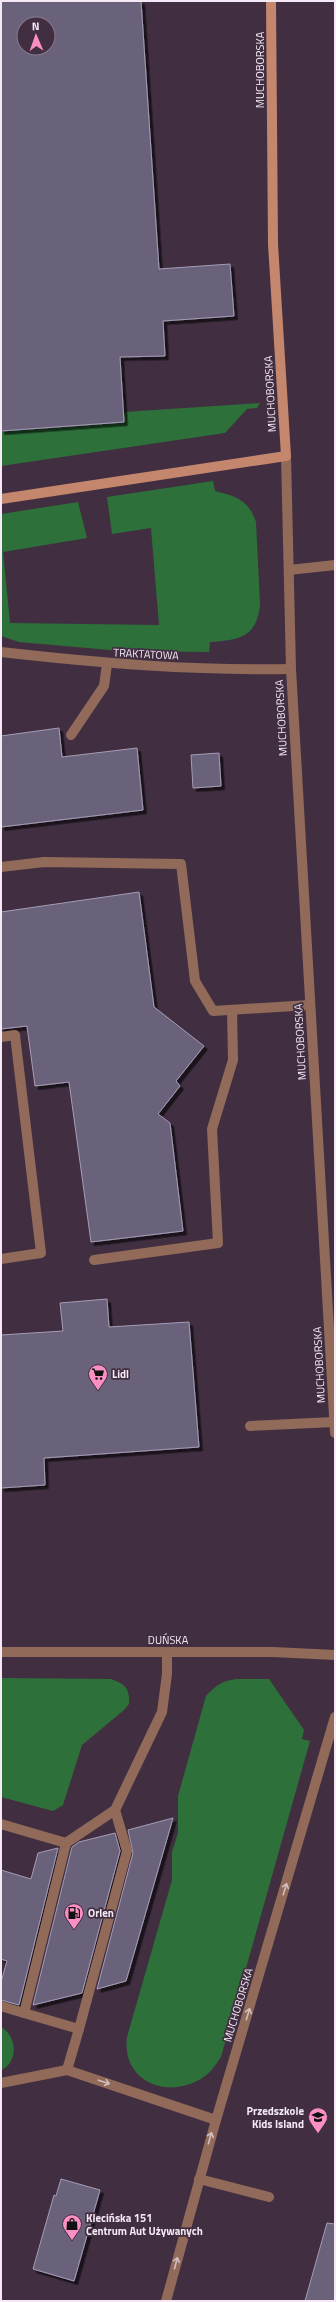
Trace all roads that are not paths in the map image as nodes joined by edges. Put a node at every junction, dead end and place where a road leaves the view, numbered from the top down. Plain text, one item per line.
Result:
1 (272, 1) edge
2 (286, 456) junction
3 (1, 499) edge
4 (335, 565) edge
5 (289, 570) junction
6 (1, 652) edge
7 (106, 664) junction
8 (291, 669) junction
9 (72, 735) dead end
10 (1, 867) edge
11 (310, 1005) junction
12 (232, 1010) junction
13 (1, 1037) edge
14 (1, 1259) edge
15 (94, 1260) dead end
16 (334, 1422) edge
17 (250, 1426) dead end
18 (335, 1433) edge
19 (1, 1652) edge
20 (167, 1653) junction
21 (335, 1655) edge
22 (335, 1717) edge
23 (115, 1810) junction
24 (1, 1824) edge
25 (66, 1843) junction
26 (1, 2006) edge
27 (24, 2013) junction
28 (79, 2029) junction
29 (67, 2070) junction
30 (1, 2083) edge
31 (216, 2120) junction
32 (199, 2179) junction
33 (269, 2197) dead end
34 (166, 2301) edge

1 - 2 main road, MUCHOBORSKA
2 - 3 main road
2 - 5 street, MUCHOBORSKA
4 - 5 street
5 - 8 street, MUCHOBORSKA
6 - 7 street, TRAKTATOWA
7 - 8 street, TRAKTATOWA
7 - 9 street
8 - 11 street, MUCHOBORSKA
10 - 12 street
11 - 12 street
11 - 16 street, MUCHOBORSKA
12 - 15 street
13 - 14 street
16 - 17 street
16 - 18 street, MUCHOBORSKA
19 - 20 street, DUŃSKA
20 - 21 street, DUŃSKA
20 - 23 street
31 -> 22 street, MUCHOBORSKA
23 - 25 street
23 - 28 street
24 - 25 street
25 - 27 street
26 - 27 street
27 - 28 street
28 - 29 street
29 - 30 street
29 -> 31 street
32 -> 31 street, MUCHOBORSKA
32 - 33 street
34 -> 32 street, MUCHOBORSKA

